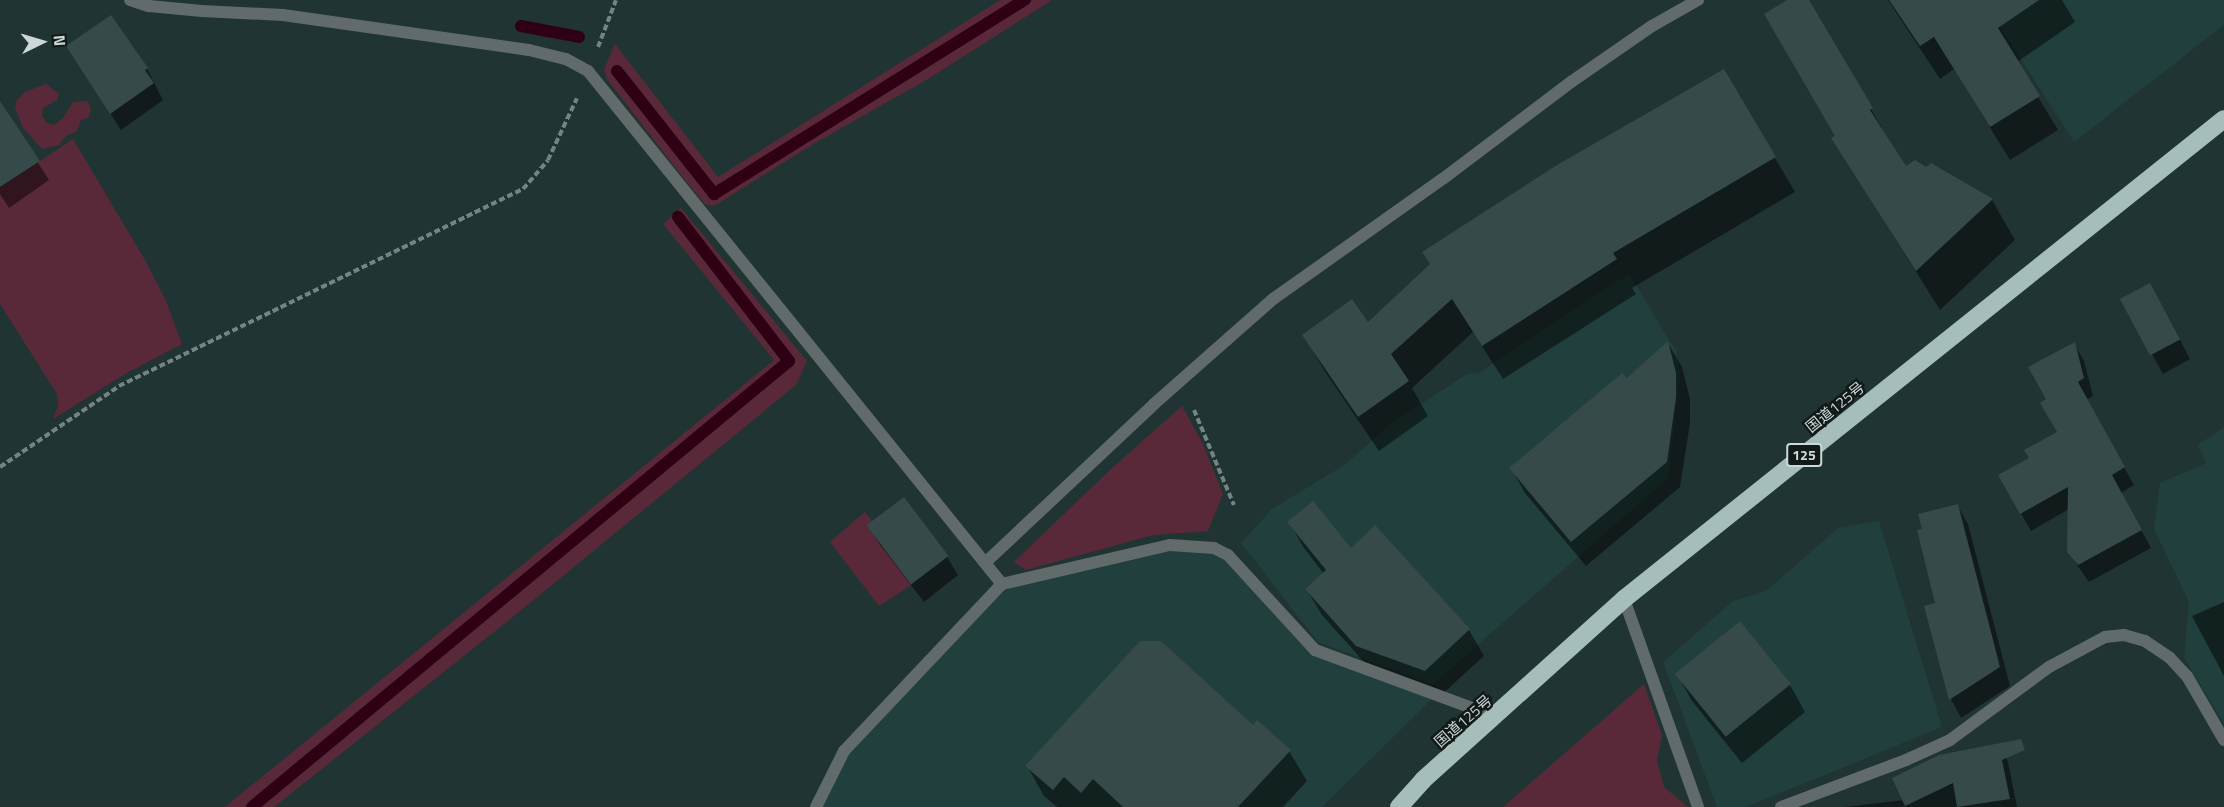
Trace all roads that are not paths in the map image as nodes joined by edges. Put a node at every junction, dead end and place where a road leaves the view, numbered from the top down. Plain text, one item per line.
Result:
1 (130, 0) edge
2 (1698, 0) edge
3 (2224, 119) edge
4 (986, 562) junction
5 (1002, 584) junction
6 (1624, 599) junction
7 (1496, 717) junction
8 (2224, 740) edge
9 (816, 807) edge
10 (1399, 807) edge
11 (1698, 807) edge
12 (1781, 807) edge

1 - 4 street
2 - 4 street
3 - 6 highway, 国道125号 / 125
4 - 5 street
5 - 7 street
5 - 9 street
6 - 7 highway, 国道125号 / 125
6 - 11 street
7 - 10 highway, 国道125号 / 125
8 - 12 street

